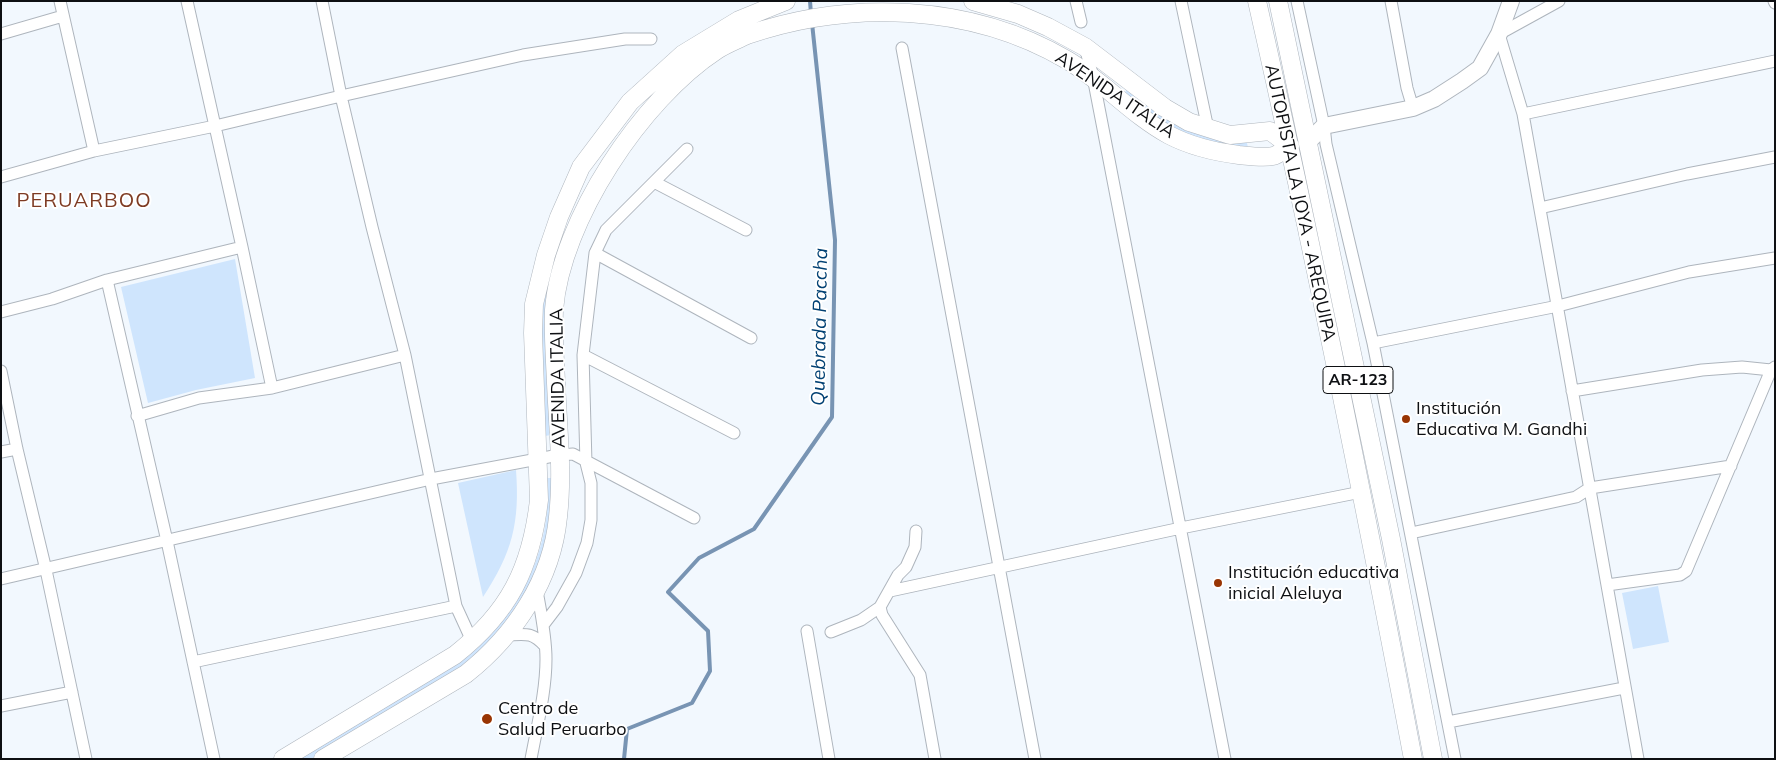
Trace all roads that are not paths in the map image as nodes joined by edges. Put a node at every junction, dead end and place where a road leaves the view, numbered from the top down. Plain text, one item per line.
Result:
1 (60, 1) edge
2 (186, 1) edge
3 (322, 1) edge
4 (786, 1) edge
5 (973, 1) edge
6 (1076, 1) edge
7 (1181, 1) edge
8 (1257, 1) edge
9 (1278, 1) edge
10 (1297, 1) edge
11 (1390, 1) edge
12 (1511, 1) edge
13 (1558, 1) edge
14 (63, 16) junction
15 (1081, 22) dead end
16 (1, 34) edge
17 (1498, 34) junction
18 (651, 38) dead end
19 (1085, 46) junction
20 (902, 48) dead end
21 (1775, 61) edge
22 (1093, 77) junction
23 (341, 96) junction
24 (1413, 108) junction
25 (1523, 114) junction
26 (215, 126) junction
27 (1324, 126) junction
28 (1208, 129) junction
29 (1308, 142) junction
30 (1326, 144) junction
31 (1290, 146) junction
32 (687, 149) dead end
33 (94, 151) junction
34 (1775, 157) edge
35 (1, 177) edge
36 (654, 182) junction
37 (1540, 208) junction
38 (746, 230) dead end
39 (242, 247) junction
40 (595, 253) junction
41 (1775, 258) edge
42 (107, 280) junction
43 (1558, 306) junction
44 (1, 312) edge
45 (750, 338) dead end
46 (1372, 343) junction
47 (405, 355) junction
48 (583, 355) junction
49 (1773, 369) edge
50 (1, 371) edge
51 (272, 388) junction
52 (1572, 391) junction
53 (137, 416) junction
54 (734, 433) dead end
55 (17, 449) junction
56 (1, 452) edge
57 (559, 455) junction
58 (538, 459) junction
59 (586, 463) junction
60 (1731, 466) junction
61 (432, 479) junction
62 (1590, 488) junction
63 (1361, 492) junction
64 (694, 518) dead end
65 (1181, 528) junction
66 (916, 531) dead end
67 (1411, 533) junction
68 (166, 541) junction
69 (999, 567) junction
70 (46, 570) junction
71 (1, 579) edge
72 (1607, 585) junction
73 (537, 591) junction
74 (890, 591) junction
75 (456, 606) junction
76 (880, 607) junction
77 (544, 624) junction
78 (807, 631) dead end
79 (831, 632) dead end
80 (508, 635) junction
81 (472, 641) junction
82 (545, 646) junction
83 (193, 662) junction
84 (1624, 688) junction
85 (72, 692) junction
86 (1, 706) edge
87 (1448, 722) junction
88 (86, 759) edge
89 (214, 759) edge
90 (283, 759) edge
91 (323, 759) edge
92 (531, 759) edge
93 (829, 759) edge
94 (936, 759) edge
95 (1035, 759) edge
96 (1225, 759) edge
97 (1413, 759) edge
98 (1433, 759) edge
99 (1455, 759) edge
100 (1638, 759) edge

1 - 14 street
2 - 26 street
3 - 23 street
4 - 58 main road, AVENIDA ITALIA
5 - 19 main road, AVENIDA ITALIA
6 - 15 street
7 - 28 street
8 - 31 main road, AUTOPISTA LA JOYA - AREQUIPA / AR-123
9 - 29 main road, AUTOPISTA LA JOYA - AREQUIPA / AR-123
10 - 27 street
11 - 24 street
12 - 17 street
13 - 17 street
14 - 16 street
14 - 33 street
17 - 24 street
17 - 25 street
18 - 23 street
19 - 22 street
19 - 28 main road, AVENIDA ITALIA
20 - 69 street
21 - 25 street
22 - 31 main road, AVENIDA ITALIA
22 - 57 main road, AVENIDA ITALIA
22 - 65 street
23 - 26 street
23 - 47 street
24 - 27 street
25 - 37 street
26 - 33 street
26 - 39 street
27 - 29 street
27 - 30 street
28 - 31 main road, AVENIDA ITALIA
29 - 30 street
29 - 98 main road, AUTOPISTA LA JOYA - AREQUIPA / AR-123
30 - 46 street
31 - 63 main road, AUTOPISTA LA JOYA - AREQUIPA / AR-123
32 - 36 street
33 - 35 street
34 - 37 street
36 - 38 street
36 - 40 street
37 - 43 street
39 - 42 street
39 - 51 street
40 - 45 street
40 - 48 street
41 - 43 street
42 - 44 street
42 - 53 street
43 - 46 street
43 - 52 street
46 - 67 street
47 - 51 street
47 - 61 street
48 - 54 street
48 - 59 street
49 - 52 street
49 - 60 street
50 - 55 street
51 - 53 street
52 - 62 street
53 - 68 street
55 - 56 street
55 - 70 street
57 - 58 street
57 - 59 street
57 - 73 main road, AVENIDA ITALIA
58 - 61 street
58 - 81 main road, AVENIDA ITALIA
59 - 64 street
59 - 77 street
60 - 62 street
60 - 72 street
61 - 68 street
61 - 75 street
62 - 67 street
62 - 72 street
63 - 65 street
63 - 97 main road, AUTOPISTA LA JOYA - AREQUIPA / AR-123
65 - 69 street
65 - 96 street
66 - 74 street
67 - 87 street
68 - 70 street
68 - 83 street
69 - 74 street
69 - 95 street
70 - 71 street
70 - 85 street
72 - 84 street
73 - 77 street
73 - 80 main road, AVENIDA ITALIA
74 - 76 street
75 - 81 street
75 - 83 street
76 - 79 street
76 - 94 street
77 - 82 street
78 - 93 street
80 - 82 street
80 - 91 main road, AVENIDA ITALIA
81 - 90 main road, AVENIDA ITALIA
82 - 92 street
83 - 89 street
84 - 87 street
84 - 100 street
85 - 86 street
85 - 88 street
87 - 99 street

